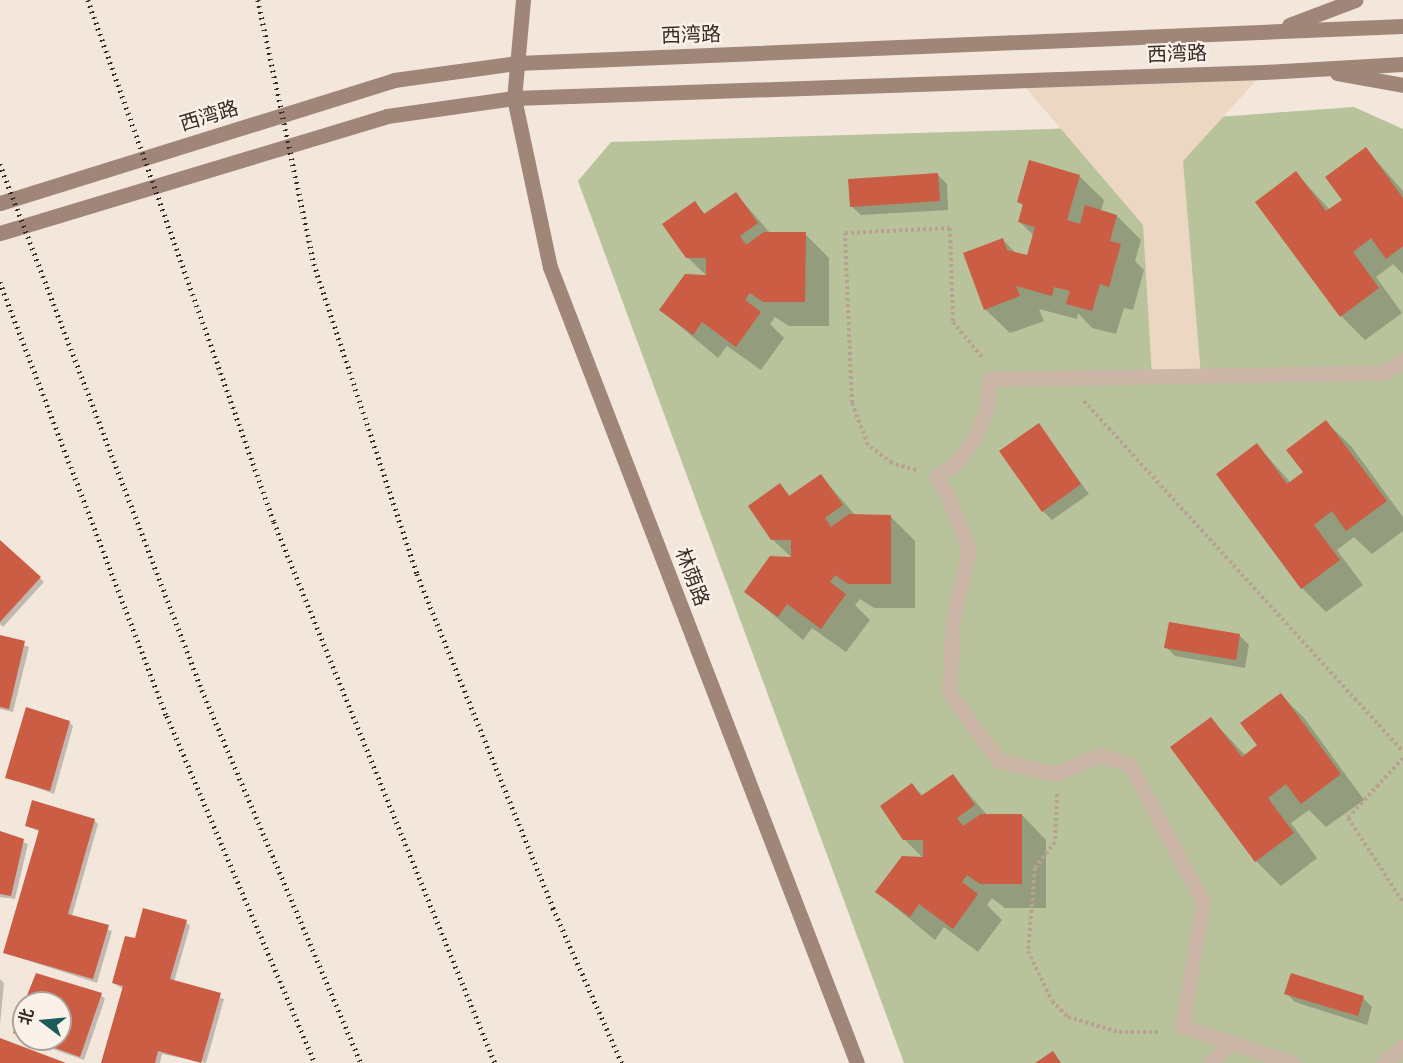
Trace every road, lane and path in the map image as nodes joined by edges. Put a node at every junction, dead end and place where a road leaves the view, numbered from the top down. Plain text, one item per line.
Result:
1 (523, 0) edge
2 (1355, 0) edge
3 (1403, 26) edge
4 (1259, 32) junction
5 (517, 63) junction
6 (1403, 64) edge
7 (1313, 69) junction
8 (1403, 85) edge
9 (514, 98) junction
10 (0, 203) edge
11 (0, 233) edge
12 (1403, 360) edge
13 (1064, 378) junction
14 (989, 379) junction
15 (936, 477) junction
16 (1403, 751) edge
17 (1403, 758) edge
18 (1055, 774) junction
19 (1403, 902) edge
20 (1182, 1026) junction
21 (1230, 1042) junction
22 (1403, 1046) edge
23 (857, 1063) edge
24 (1210, 1063) edge
25 (1293, 1063) edge
26 (1383, 1063) edge

1 - 5 main road, 林荫路
2 - 4 main road
3 - 4 main road, 西湾路
4 - 5 main road, 西湾路
5 - 9 main road, 林荫路
5 - 10 main road, 西湾路
6 - 7 main road, 西湾路
7 - 8 main road
7 - 9 main road, 西湾路
9 - 11 main road, 西湾路
9 - 23 main road, 林荫路
12 - 13 lane
13 - 14 lane
13 - 16 path
14 - 15 lane
14 - 15 path
15 - 18 lane
17 - 19 path
18 - 20 lane
18 - 20 path
20 - 21 lane
21 - 24 lane
21 - 25 lane
22 - 26 lane

